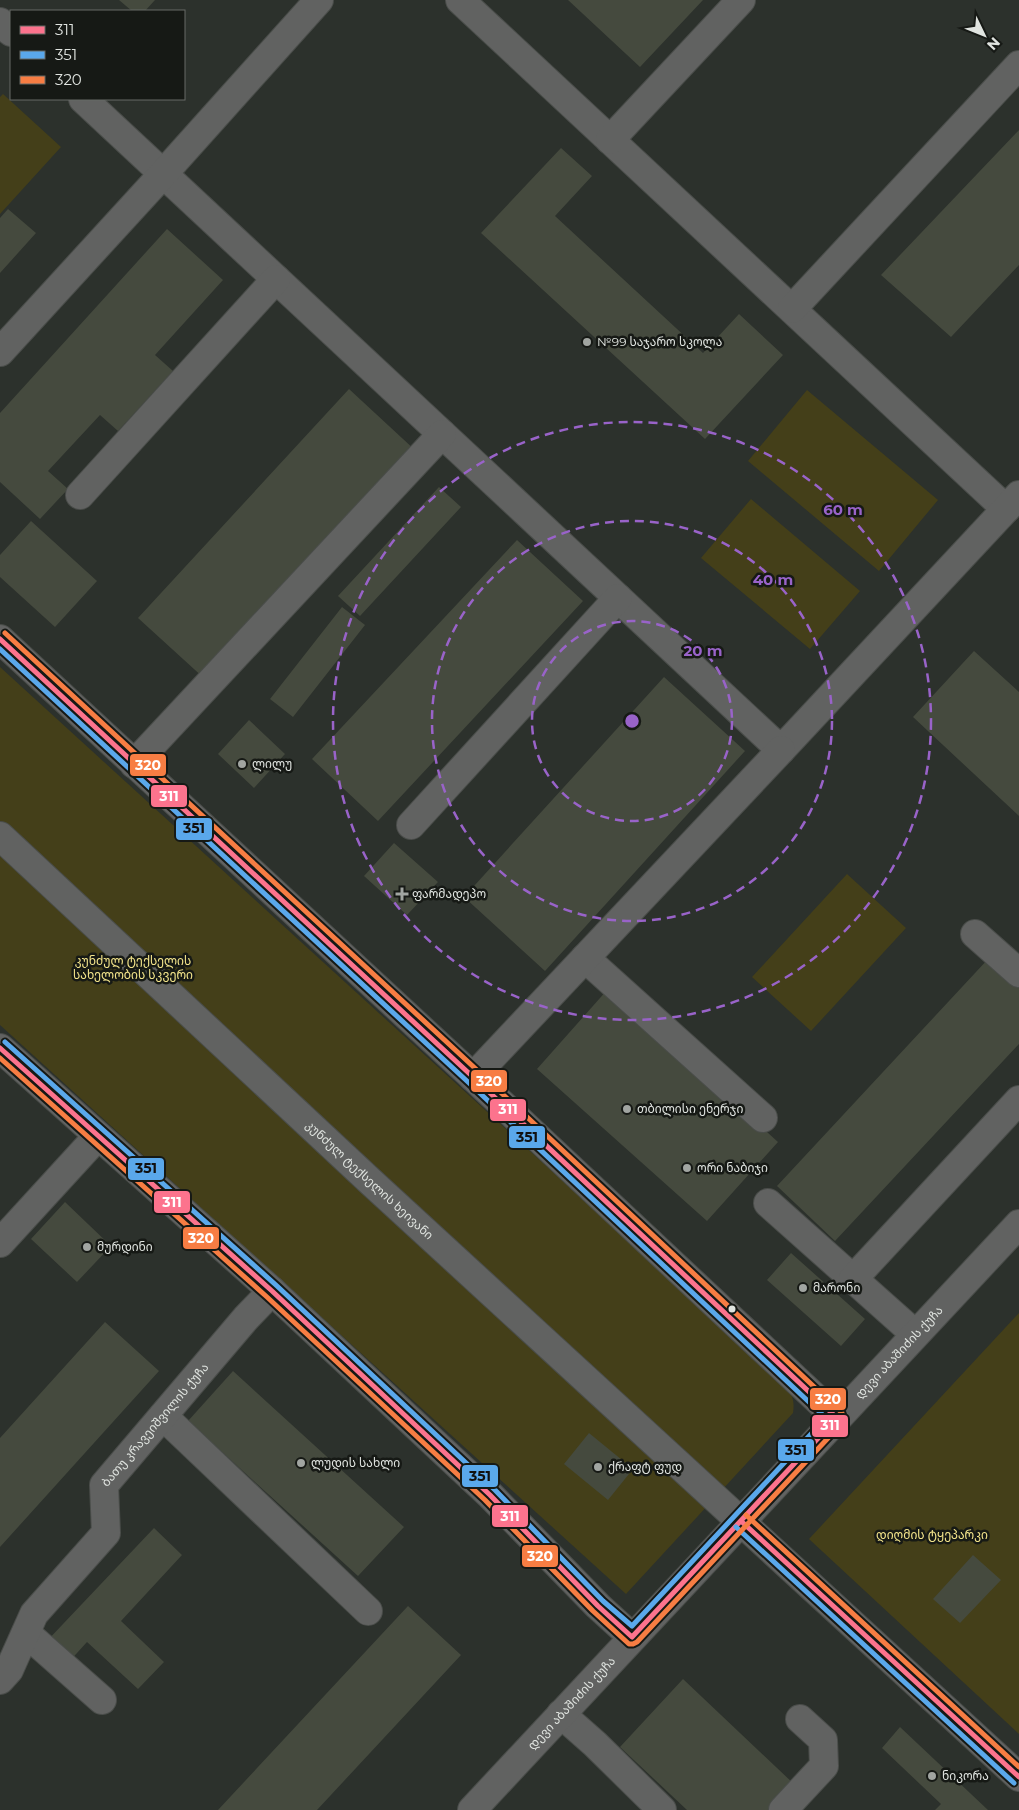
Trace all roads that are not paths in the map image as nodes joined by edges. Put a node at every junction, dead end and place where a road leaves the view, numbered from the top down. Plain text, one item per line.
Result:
1 (319, 0) edge
2 (460, 0) edge
3 (741, 0) edge
4 (0, 22) edge
5 (10, 31) edge
6 (1019, 65) edge
7 (84, 100) edge
8 (610, 140) junction
9 (163, 174) junction
10 (276, 279) junction
11 (792, 309) junction
12 (0, 352) edge
13 (442, 434) junction
14 (80, 495) dead end
15 (1012, 502) edge
16 (618, 598) junction
17 (0, 639) edge
18 (781, 750) junction
19 (134, 764) junction
20 (411, 825) dead end
21 (0, 836) edge
22 (975, 934) dead end
23 (585, 958) junction
24 (1019, 973) edge
25 (0, 1048) edge
26 (472, 1076) junction
27 (1019, 1100) edge
28 (763, 1118) dead end
29 (98, 1136) junction
30 (768, 1203) dead end
31 (1019, 1224) edge
32 (0, 1243) edge
33 (853, 1279) junction
34 (272, 1291) junction
35 (915, 1334) junction
36 (163, 1416) junction
37 (837, 1418) junction
38 (741, 1521) junction
39 (368, 1611) dead end
40 (26, 1633) junction
41 (632, 1637) junction
42 (3, 1671) edge
43 (102, 1700) dead end
44 (561, 1714) junction
45 (800, 1719) dead end
46 (1019, 1777) edge
47 (472, 1810) edge
48 (662, 1810) edge
49 (783, 1810) edge

1 - 9 street
2 - 8 street
3 - 8 street
4 - 5 street
6 - 11 street
7 - 9 street
8 - 11 street
9 - 10 street
9 - 12 street
10 - 13 street
10 - 14 street
11 - 15 street
13 - 16 street
13 - 19 street
15 - 18 street
16 - 18 street
16 - 20 street
17 - 19 street
18 - 23 street
19 - 26 street
21 - 38 street, კუნძულ ტექსელის ხეივანი
22 - 24 street
23 - 26 street
23 - 28 street
25 - 29 street
26 - 37 street
27 - 33 street
29 - 32 street
29 - 34 street
30 - 33 street
31 - 35 street, დევი აბაშიძის ქუჩა
33 - 35 street
34 - 36 street, ბათუ კრავეიშვილის ქუჩა
34 - 41 street
35 - 37 street, დევი აბაშიძის ქუჩა
36 - 39 street
36 - 40 street, ბათუ კრავეიშვილის ქუჩა
37 - 38 street, დევი აბაშიძის ქუჩა
38 - 41 street, დევი აბაშიძის ქუჩა
38 - 46 street, კუნძულ ტექსელის ხეივანი
40 - 42 street, ბათუ კრავეიშვილის ქუჩა
40 - 43 street
41 - 44 street, დევი აბაშიძის ქუჩა
44 - 47 street, დევი აბაშიძის ქუჩა
44 - 48 street
45 - 49 street

